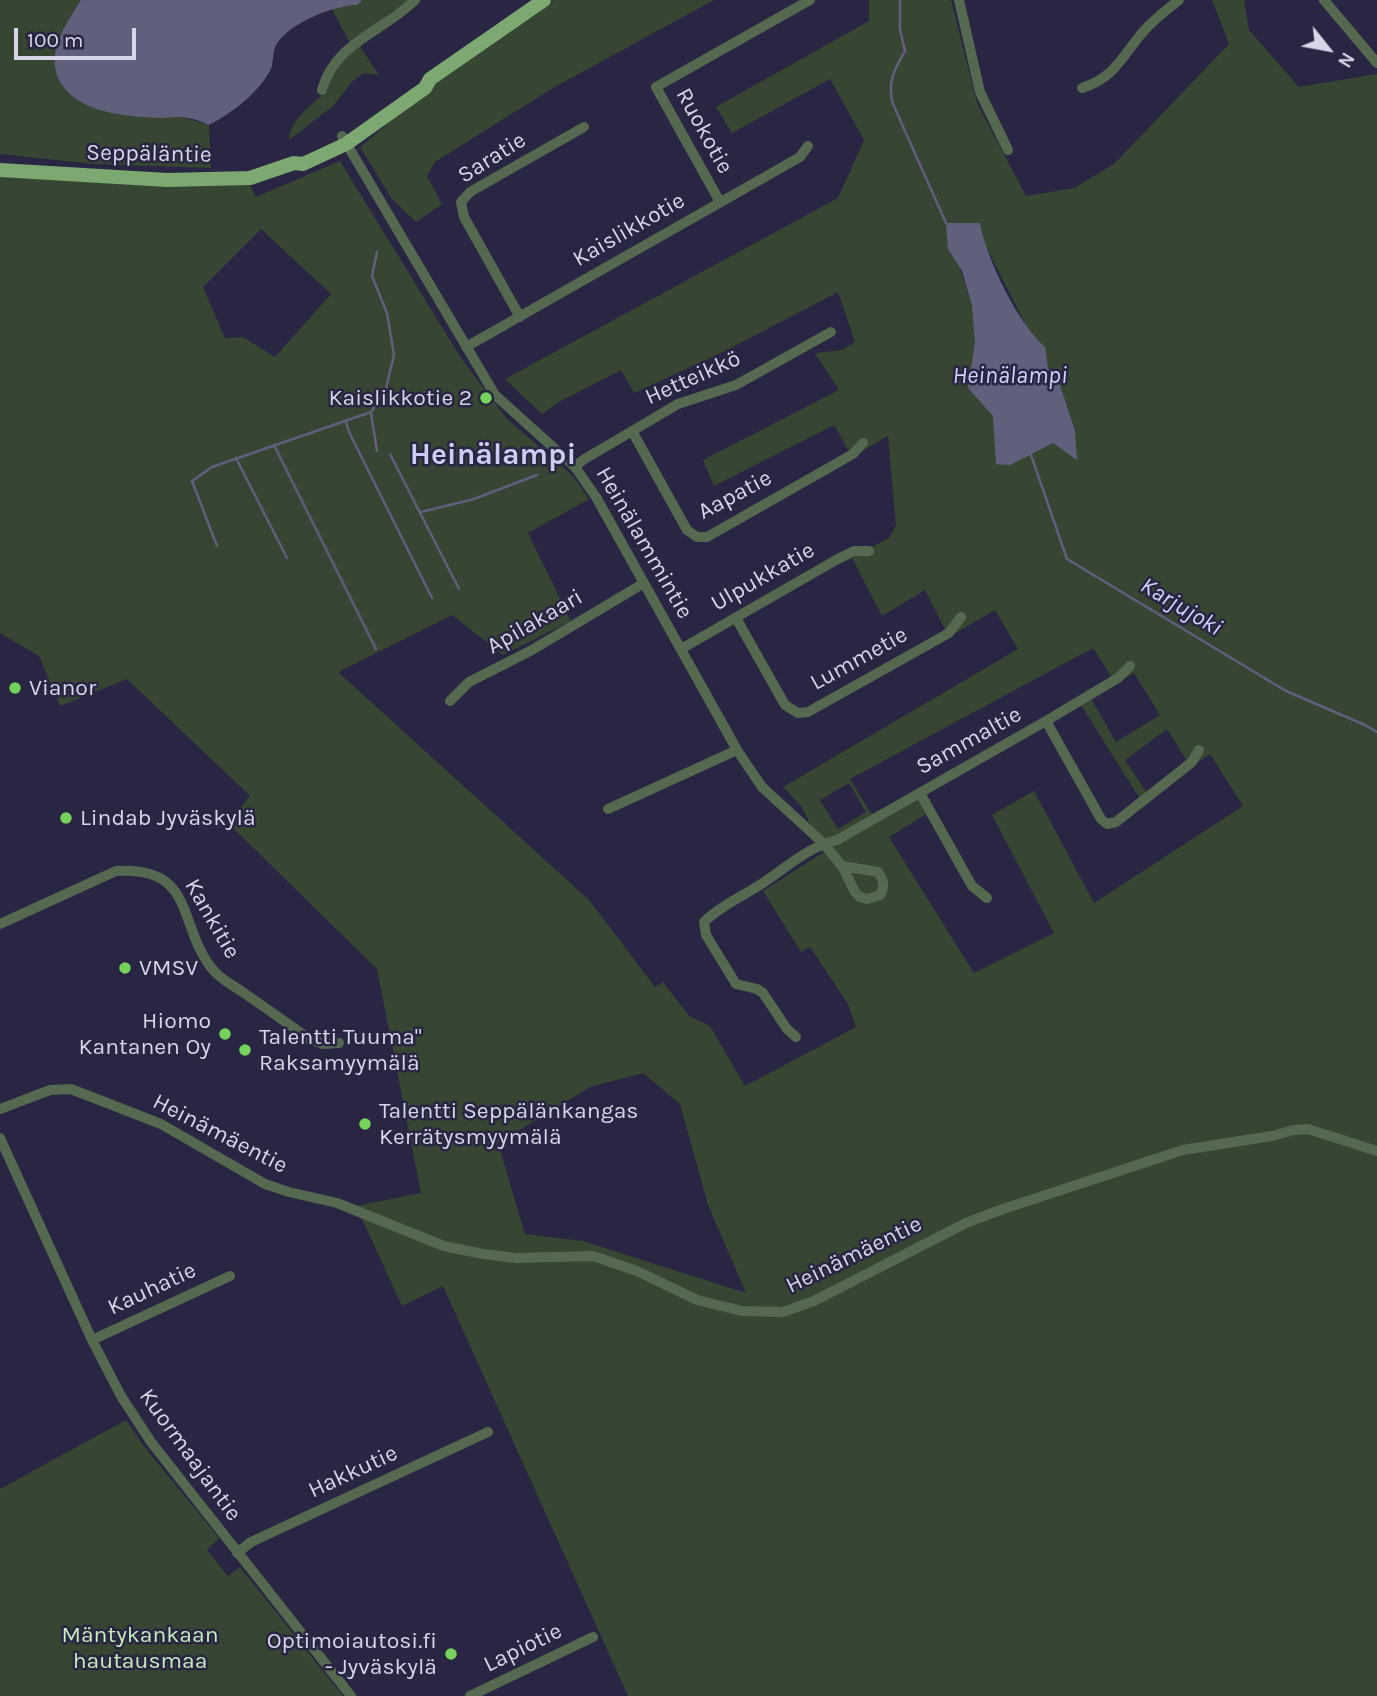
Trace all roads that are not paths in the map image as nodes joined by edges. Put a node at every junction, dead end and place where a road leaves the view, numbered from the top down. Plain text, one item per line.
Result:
1 (415, 0) edge
2 (544, 0) edge
3 (810, 0) edge
4 (959, 0) edge
5 (1179, 0) edge
6 (1324, 0) edge
7 (1377, 63) edge
8 (1082, 88) dead end
9 (322, 90) dead end
10 (584, 127) dead end
11 (344, 140) junction
12 (808, 146) dead end
13 (1008, 150) dead end
14 (0, 170) edge
15 (720, 202) junction
16 (520, 317) junction
17 (831, 332) dead end
18 (466, 347) junction
19 (632, 430) junction
20 (863, 443) dead end
21 (575, 467) junction
22 (869, 551) dead end
23 (644, 583) junction
24 (961, 617) dead end
25 (736, 618) junction
26 (681, 649) junction
27 (1130, 666) dead end
28 (450, 701) dead end
29 (1046, 721) junction
30 (737, 750) junction
31 (1199, 750) dead end
32 (920, 793) junction
33 (608, 809) dead end
34 (824, 843) junction
35 (842, 866) dead end
36 (987, 898) dead end
37 (0, 924) edge
38 (796, 1037) dead end
39 (340, 1043) dead end
40 (0, 1109) edge
41 (0, 1138) edge
42 (1377, 1151) edge
43 (230, 1276) dead end
44 (92, 1340) junction
45 (488, 1432) dead end
46 (237, 1553) junction
47 (593, 1637) dead end
48 (351, 1696) edge
49 (470, 1696) edge

1 - 9 street
2 - 11 main road, Seppäläntie
3 - 15 street, Ruokotie
4 - 13 street
5 - 8 street
6 - 7 street
10 - 16 street, Saratie
11 - 14 main road, Seppäläntie
11 - 18 street, Heinälammintie
12 - 15 street, Kaislikkotie
15 - 16 street, Kaislikkotie
16 - 18 street, Kaislikkotie
17 - 19 street, Hetteikkö
18 - 21 street, Heinälammintie
19 - 20 street, Aapatie
19 - 21 street, Hetteikkö
21 - 23 street, Heinälammintie
22 - 25 street, Ulpukkatie
23 - 26 street, Heinälammintie
23 - 28 street, Apilakaari
24 - 25 street, Lummetie
25 - 26 street, Ulpukkatie
26 - 30 street, Heinälammintie
27 - 29 street, Sammaltie
29 - 31 street
29 - 32 street, Sammaltie
30 - 33 street
30 - 34 street, Heinälammintie
32 - 34 street, Sammaltie
32 - 36 street
34 - 35 street, Heinälammintie
34 - 38 street, Sammaltie
37 - 39 street, Kankitie
40 - 42 street, Heinämäentie
41 - 44 street, Kuormaajantie
43 - 44 street, Kauhatie
44 - 46 street, Kuormaajantie
45 - 46 street, Hakkutie
46 - 48 street, Kuormaajantie
47 - 49 street, Lapiotie

